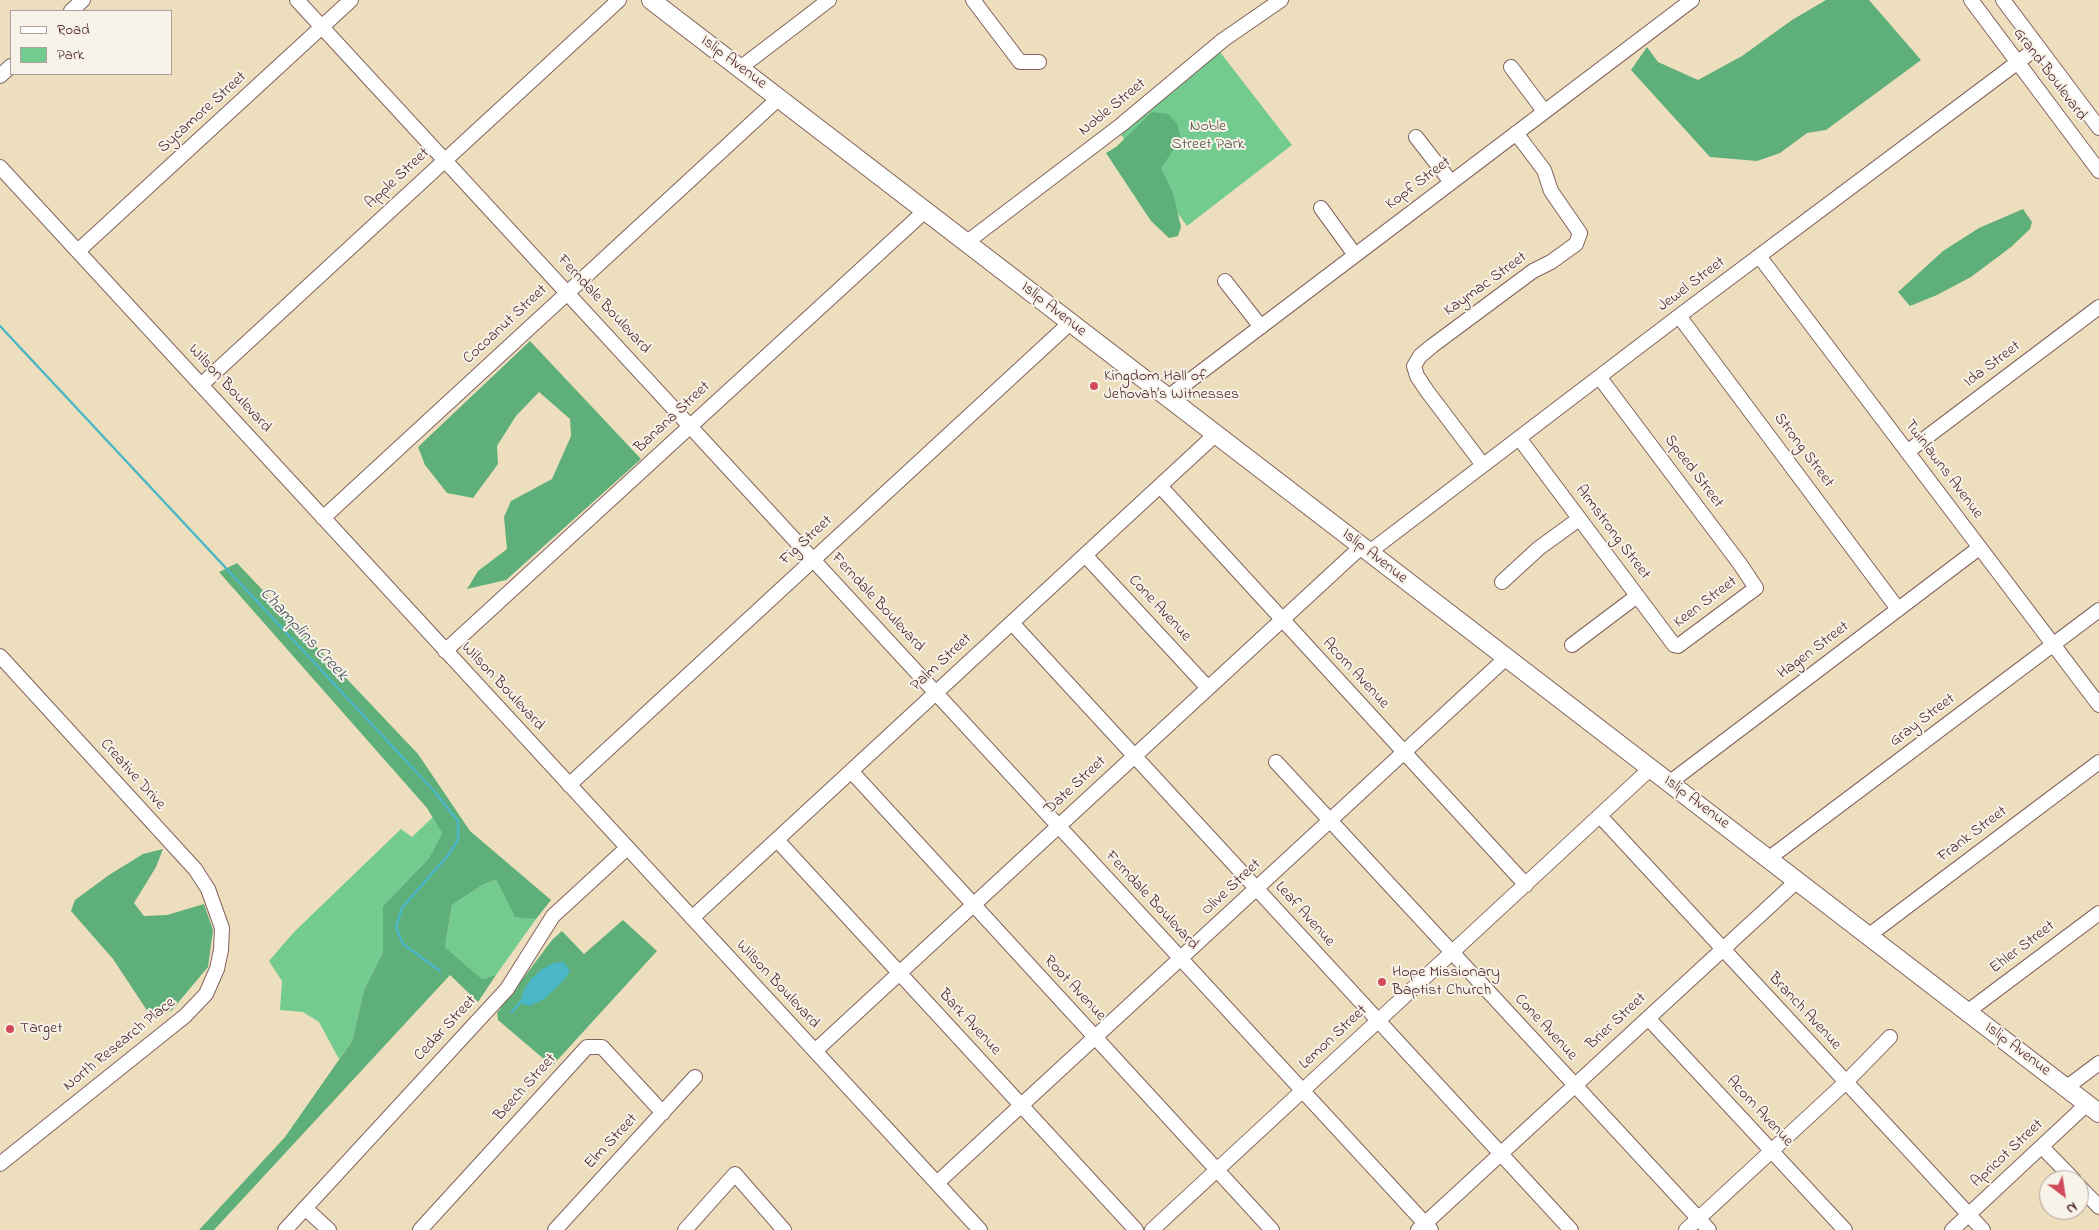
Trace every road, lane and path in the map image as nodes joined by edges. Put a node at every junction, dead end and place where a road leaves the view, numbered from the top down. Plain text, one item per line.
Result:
1 (83, 0) edge
2 (298, 0) edge
3 (351, 0) edge
4 (619, 0) edge
5 (651, 0) edge
6 (829, 0) edge
7 (973, 0) edge
8 (1280, 0) edge
9 (1692, 0) edge
10 (1970, 0) edge
11 (2002, 0) edge
12 (72, 10) edge
13 (322, 27) junction
14 (2038, 47) junction
15 (1039, 62) dead end
16 (2018, 63) junction
17 (10, 67) edge
18 (1511, 67) dead end
19 (740, 68) junction
20 (0, 76) edge
21 (779, 98) junction
22 (1544, 111) junction
23 (2099, 128) edge
24 (1516, 133) junction
25 (1416, 137) dead end
26 (445, 160) junction
27 (0, 167) edge
28 (2099, 171) edge
29 (1451, 182) junction
30 (1321, 208) dead end
31 (925, 211) junction
32 (967, 242) junction
33 (78, 251) junction
34 (1355, 255) junction
35 (1759, 256) junction
36 (1225, 281) dead end
37 (567, 293) junction
38 (2099, 307) edge
39 (1679, 316) junction
40 (1070, 323) junction
41 (1261, 326) junction
42 (1600, 378) junction
43 (201, 385) junction
44 (1168, 397) junction
45 (690, 427) junction
46 (1216, 434) junction
47 (1519, 438) junction
48 (1907, 452) junction
49 (1483, 465) junction
50 (1160, 486) junction
51 (323, 518) junction
52 (1579, 519) junction
53 (1979, 548) junction
54 (1365, 550) junction
55 (1085, 555) junction
56 (812, 560) junction
57 (1502, 582) dead end
58 (1756, 588) joint
59 (1637, 596) junction
60 (1898, 609) junction
61 (2099, 610) edge
62 (1282, 620) junction
63 (1012, 623) junction
64 (1572, 645) dead end
65 (2053, 645) junction
66 (1678, 646) joint
67 (445, 651) junction
68 (0, 656) edge
69 (1506, 658) junction
70 (1208, 688) junction
71 (936, 693) junction
72 (2099, 705) edge
73 (1404, 752) junction
74 (1134, 756) junction
75 (1276, 762) dead end
76 (2099, 762) edge
77 (1650, 768) junction
78 (851, 771) junction
79 (1669, 783) junction
80 (568, 785) junction
81 (1600, 816) junction
82 (1330, 821) junction
83 (1058, 827) junction
84 (777, 840) junction
85 (627, 848) junction
86 (1768, 859) junction
87 (1797, 881) junction
88 (1526, 885) junction
89 (1256, 889) junction
90 (973, 905) junction
91 (2099, 912) edge
92 (692, 918) junction
93 (222, 928) joint
94 (1868, 936) junction
95 (1722, 949) junction
96 (1452, 953) junction
97 (1181, 958) junction
98 (899, 973) junction
99 (1967, 1012) junction
100 (1648, 1018) junction
101 (1378, 1022) junction
102 (1095, 1037) junction
103 (1890, 1037) dead end
104 (815, 1052) junction
105 (2099, 1063) edge
106 (695, 1077) dead end
107 (1846, 1082) junction
108 (1574, 1086) junction
109 (2067, 1087) junction
110 (1302, 1091) junction
111 (1022, 1106) junction
112 (2093, 1109) edge
113 (663, 1113) junction
114 (2042, 1147) junction
115 (1772, 1150) junction
116 (1500, 1154) junction
117 (0, 1164) edge
118 (1216, 1170) junction
119 (2064, 1170) edge
120 (937, 1183) junction
121 (2089, 1196) edge
122 (2099, 1207) edge
123 (305, 1208) junction
124 (1969, 1214) junction
125 (1698, 1219) junction
126 (1424, 1228) edge
127 (285, 1230) edge
128 (330, 1230) edge
129 (420, 1230) edge
130 (555, 1230) edge
131 (685, 1230) edge
132 (784, 1230) edge
133 (980, 1230) edge
134 (1136, 1230) edge
135 (1152, 1230) edge
136 (1272, 1230) edge
137 (1571, 1230) edge
138 (1686, 1230) edge
139 (1708, 1230) edge
140 (1845, 1230) edge
141 (1952, 1230) edge
142 (1983, 1230) edge

1 - 12 street
2 - 13 street, Ferndale Boulevard
3 - 13 street, Sycamore Street
4 - 26 street, Apple Street
5 - 19 main road, Islip Avenue
6 - 19 street
7 - 15 street
8 - 32 street, Noble Street
9 - 22 street, Kopf Street
10 - 16 street, Grand Boulevard
11 - 14 street, Grand Boulevard
13 - 26 street, Ferndale Boulevard
13 - 33 street, Sycamore Street
14 - 16 street, Jewel Street
14 - 23 street, Grand Boulevard
16 - 28 street, Grand Boulevard
16 - 35 street, Jewel Street
17 - 20 street
18 - 22 street
19 - 21 main road, Islip Avenue
21 - 31 main road, Islip Avenue
21 - 37 street, Cocoanut Street
22 - 24 street, Kopf Street
24 - 29 street, Kopf Street
24 - 49 street, Kaymac Street
25 - 29 street
26 - 37 street, Ferndale Boulevard
26 - 43 street, Apple Street
27 - 33 street, Wilson Boulevard
29 - 34 street, Kopf Street
30 - 34 street
31 - 32 main road, Islip Avenue
31 - 45 street, Banana Street
32 - 40 main road, Islip Avenue
33 - 43 street, Wilson Boulevard
34 - 41 street, Kopf Street
35 - 39 street, Jewel Street
35 - 48 street, Twinlawns Avenue
36 - 41 street
37 - 45 street, Ferndale Boulevard
37 - 51 street, Cocoanut Street
38 - 48 street, Ida Street
39 - 42 street, Jewel Street
39 - 60 street, Strong Street
40 - 44 main road, Islip Avenue
40 - 56 street, Fig Street
41 - 44 street, Kopf Street
42 - 47 street, Jewel Street
42 - 58 street, Speed Street
43 - 51 street, Wilson Boulevard
44 - 46 main road, Islip Avenue
45 - 56 street, Ferndale Boulevard
45 - 67 street, Banana Street
46 - 50 street, Palm Street
46 - 54 main road, Islip Avenue
47 - 49 street, Jewel Street
47 - 52 street, Armstrong Street
48 - 53 street, Twinlawns Avenue
49 - 54 street, Jewel Street
50 - 55 street, Palm Street
50 - 62 street, Acorn Avenue
51 - 67 street, Wilson Boulevard
52 - 57 street
52 - 59 street, Armstrong Street
53 - 60 street, Hagen Street
53 - 65 street, Twinlawns Avenue
54 - 62 street, Date Street
54 - 69 main road, Islip Avenue
55 - 63 street, Palm Street
55 - 70 street, Cone Avenue
56 - 71 street, Ferndale Boulevard
56 - 80 street, Fig Street
58 - 66 street, Keen Street
59 - 64 street
59 - 66 street, Armstrong Street
60 - 79 street, Hagen Street
61 - 65 street, Gray Street
62 - 70 street, Date Street
62 - 73 street, Acorn Avenue
63 - 71 street, Palm Street
63 - 74 street, Leaf Avenue
65 - 72 street, Twinlawns Avenue
65 - 86 street, Gray Street
67 - 80 street, Wilson Boulevard
68 - 93 street, Creative Drive
69 - 73 street, Olive Street
69 - 77 main road, Islip Avenue
70 - 74 street, Date Street
71 - 78 street, Palm Street
71 - 83 street, Ferndale Boulevard
73 - 82 street, Olive Street
73 - 88 street, Acorn Avenue
74 - 83 street, Date Street
74 - 89 street, Leaf Avenue
75 - 82 street, Cone Avenue
76 - 94 street, Frank Street
77 - 79 main road, Islip Avenue
77 - 81 street, Lemon Street
78 - 84 street, Palm Street
78 - 90 street, Root Avenue
79 - 86 main road, Islip Avenue
80 - 85 street, Wilson Boulevard
81 - 88 street, Lemon Street
81 - 95 street, Branch Avenue
82 - 89 street, Olive Street
82 - 96 street, Cone Avenue
83 - 90 street, Date Street
83 - 97 street, Ferndale Boulevard
84 - 92 street, Palm Street
84 - 98 street, Bark Avenue
85 - 92 street, Wilson Boulevard
85 - 123 street, Cedar Street
86 - 87 main road, Islip Avenue
87 - 94 main road, Islip Avenue
87 - 95 street, Brier Street
88 - 96 street, Lemon Street
89 - 97 street, Olive Street
89 - 101 street, Leaf Avenue
90 - 98 street, Date Street
90 - 102 street, Root Avenue
91 - 99 street, Ehler Street
92 - 104 street, Wilson Boulevard
93 - 117 street, North Research Place
94 - 99 main road, Islip Avenue
95 - 100 street, Brier Street
95 - 107 street, Branch Avenue
96 - 101 street, Lemon Street
96 - 108 street, Cone Avenue
97 - 102 street, Olive Street
97 - 110 street, Ferndale Boulevard
98 - 104 street, Date Street
98 - 111 street, Bark Avenue
99 - 109 main road, Islip Avenue
100 - 108 street, Brier Street
100 - 115 street, Acorn Avenue
101 - 110 street, Lemon Street
101 - 116 street, Leaf Avenue
102 - 111 street, Olive Street
102 - 118 street, Root Avenue
103 - 107 street
104 - 120 street, Wilson Boulevard
105 - 109 street
106 - 113 street, Elm Street
107 - 115 street
107 - 124 street, Branch Avenue
108 - 116 street, Brier Street
108 - 125 street, Cone Avenue
109 - 112 main road, Islip Avenue
110 - 118 street, Lemon Street
110 - 126 street, Ferndale Boulevard
111 - 120 street, Olive Street
111 - 134 street, Bark Avenue
112 - 114 street, Apricot Street
113 - 129 street, Beech Street
113 - 130 street, Elm Street
114 - 119 street
114 - 124 street, Apricot Street
115 - 125 street
115 - 140 street, Acorn Avenue
116 - 126 street, Brier Street
116 - 137 street, Leaf Avenue
118 - 135 street, Lemon Street
118 - 136 street, Root Avenue
120 - 133 street, Wilson Boulevard
121 - 122 street
123 - 127 street, Cedar Street
123 - 128 street
124 - 141 street, Apricot Street
124 - 142 street, Branch Avenue
125 - 138 street
125 - 139 street, Cone Avenue
131 - 132 street

